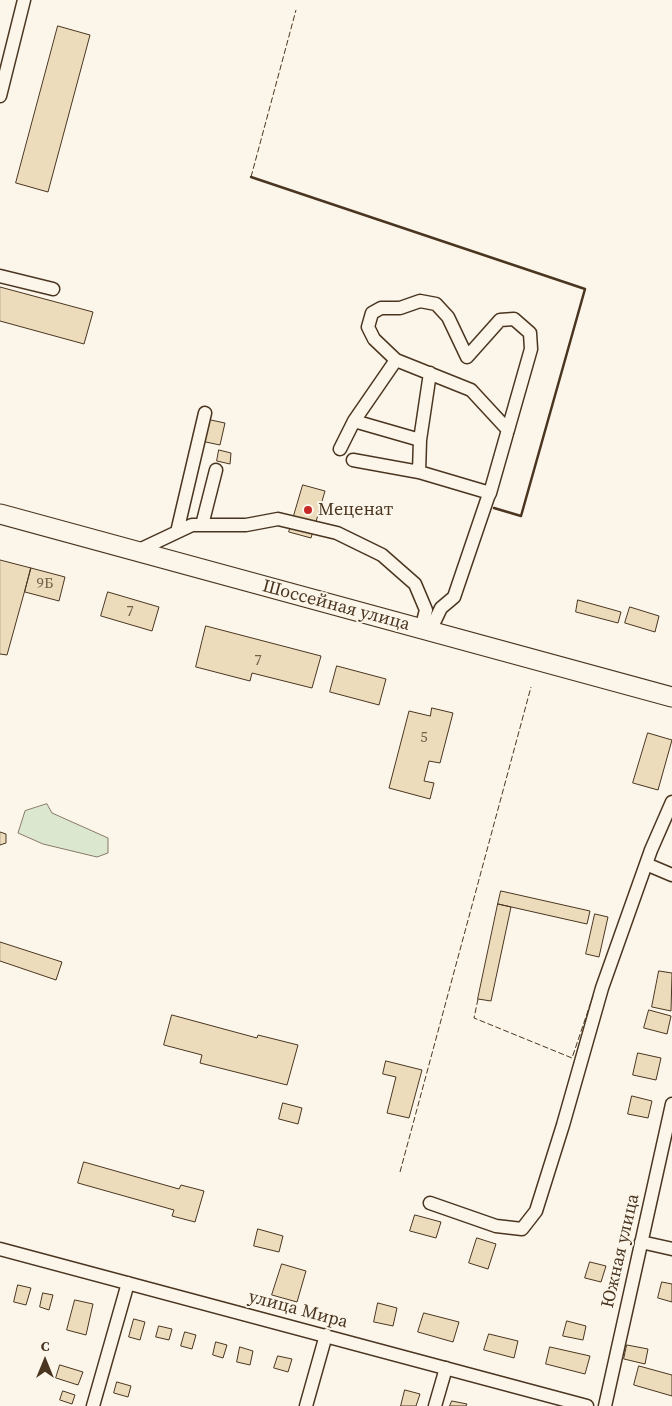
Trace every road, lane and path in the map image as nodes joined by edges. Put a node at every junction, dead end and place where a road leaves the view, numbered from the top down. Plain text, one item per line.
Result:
1 (24, 0) edge
2 (0, 96) edge
3 (0, 276) edge
4 (53, 289) dead end
5 (396, 360) junction
6 (430, 373) junction
7 (205, 413) dead end
8 (354, 421) junction
9 (508, 430) junction
10 (420, 440) junction
11 (340, 449) dead end
12 (353, 460) dead end
13 (216, 470) dead end
14 (419, 472) junction
15 (490, 493) junction
16 (0, 514) edge
17 (202, 525) junction
18 (177, 532) junction
19 (137, 551) junction
20 (426, 630) junction
21 (672, 698) edge
22 (672, 802) edge
23 (646, 864) junction
24 (672, 875) edge
25 (672, 1104) edge
26 (430, 1203) dead end
27 (641, 1242) junction
28 (0, 1249) edge
29 (672, 1249) edge
30 (128, 1282) junction
31 (326, 1335) junction
32 (446, 1368) junction
33 (93, 1406) edge
34 (306, 1406) edge
35 (436, 1406) edge
36 (587, 1406) edge
37 (605, 1406) edge

1 - 2 street
3 - 4 street
5 - 6 street
5 - 8 street
5 - 9 street
6 - 9 street
6 - 10 street
7 - 18 street
8 - 10 street
8 - 11 street
9 - 15 street
10 - 14 street
12 - 14 street
13 - 17 street
14 - 15 street
15 - 20 street
16 - 19 highway, Шоссейная улица
17 - 18 street
17 - 20 street
18 - 19 street
19 - 20 highway, Шоссейная улица
20 - 21 highway, Шоссейная улица
22 - 23 street
23 - 24 street
23 - 26 street
25 - 27 street, Южная улица
27 - 29 street
27 - 37 street, Южная улица
28 - 30 street, улица Мира
30 - 31 street, улица Мира
30 - 33 street
31 - 32 street, улица Мира
31 - 34 street
32 - 35 street
32 - 36 street, улица Мира

